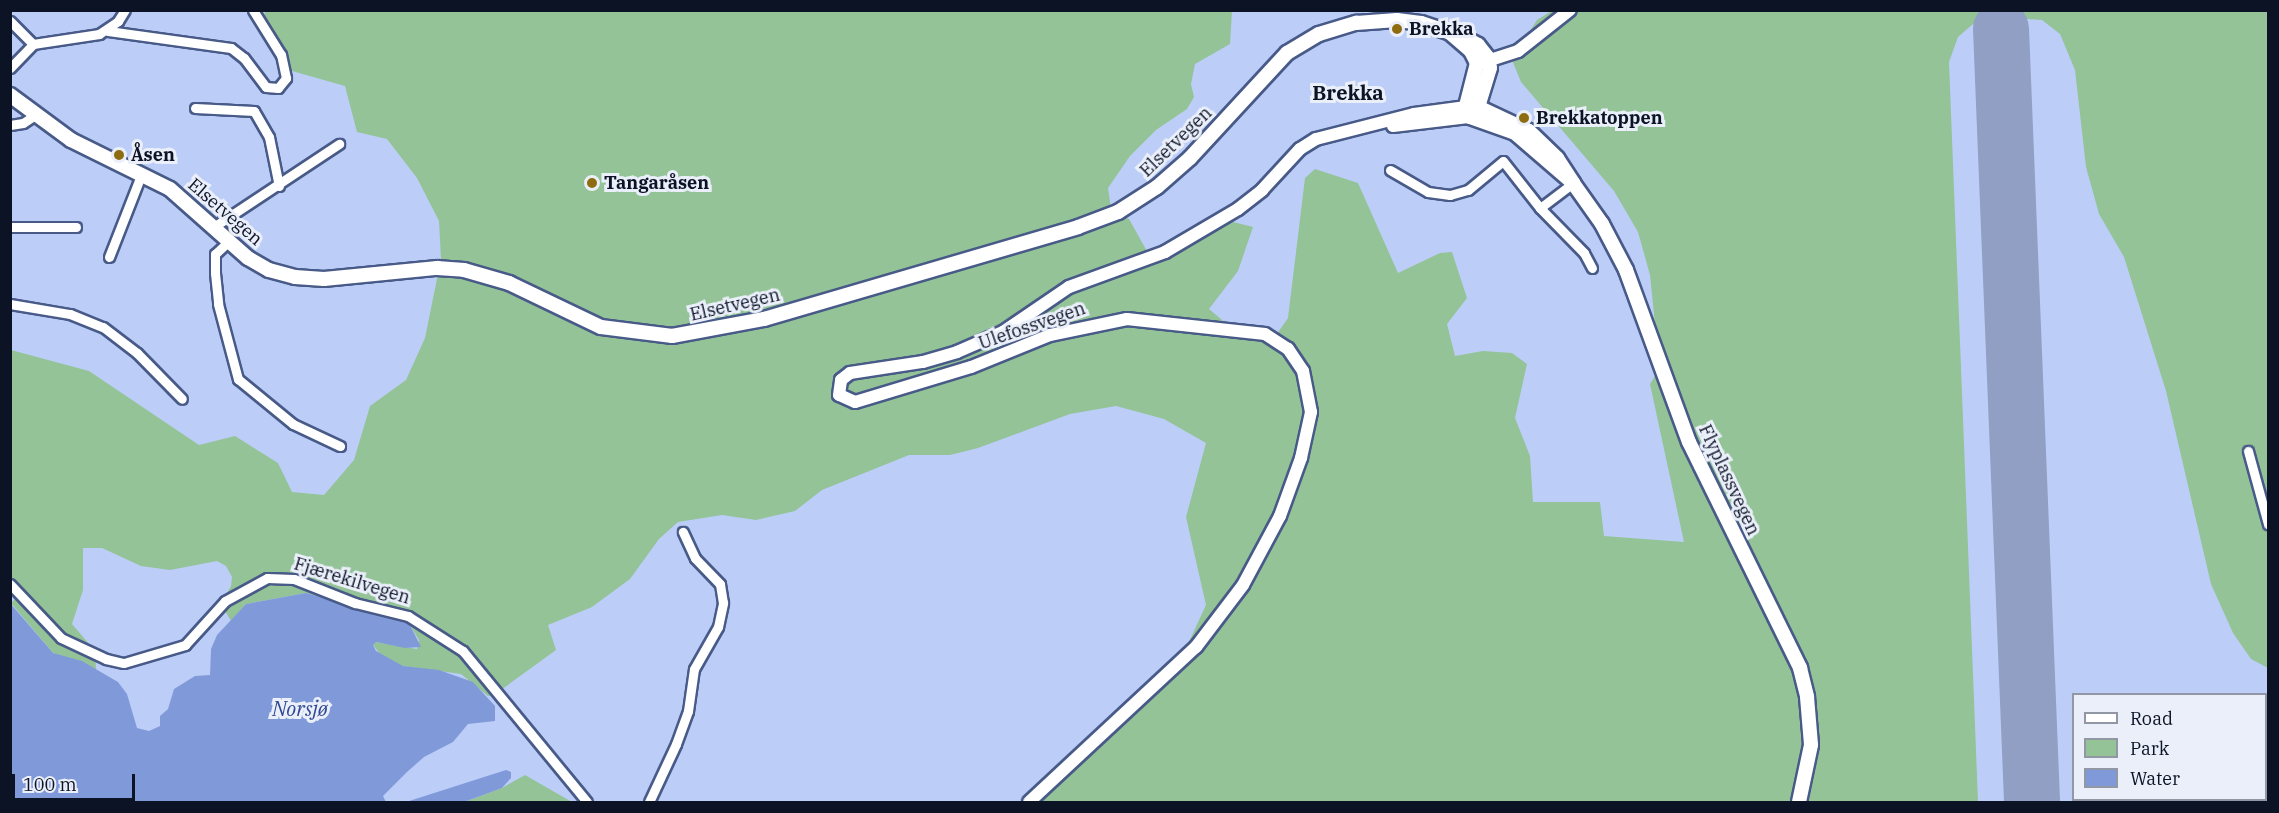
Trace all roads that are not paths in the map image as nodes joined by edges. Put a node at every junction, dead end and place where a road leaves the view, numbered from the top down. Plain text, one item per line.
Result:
1 (125, 10) edge
2 (1570, 10) edge
3 (258, 13) edge
4 (10, 21) edge
5 (108, 31) junction
6 (33, 44) junction
7 (1483, 62) junction
8 (10, 68) edge
9 (10, 95) edge
10 (195, 108) dead end
11 (1472, 110) junction
12 (35, 115) junction
13 (10, 125) edge
14 (339, 144) dead end
15 (1390, 170) dead end
16 (142, 173) junction
17 (1573, 183) junction
18 (279, 186) junction
19 (1540, 208) junction
20 (216, 226) junction
21 (10, 227) edge
22 (76, 227) dead end
23 (230, 241) junction
24 (109, 257) dead end
25 (1592, 268) dead end
26 (10, 304) edge
27 (182, 399) dead end
28 (340, 446) dead end
29 (2248, 451) dead end
30 (2268, 524) edge
31 (683, 532) dead end
32 (10, 584) edge
33 (587, 802) edge
34 (650, 802) edge
35 (1029, 802) edge
36 (1799, 802) edge

1 - 5 street
2 - 7 street
3 - 5 street
4 - 6 street
5 - 6 street
6 - 8 street
7 - 11 main road
7 - 23 main road, Elsetvegen
9 - 12 main road, Elsetvegen
10 - 18 street
11 - 17 main road, Flyplassvegen
11 - 35 street, Ulefossvegen
12 - 13 street
12 - 16 main road, Elsetvegen
14 - 18 street
15 - 19 street
16 - 20 main road, Elsetvegen
16 - 24 street
17 - 19 street
17 - 36 main road, Flyplassvegen
18 - 20 street
19 - 25 street
20 - 23 main road, Elsetvegen
21 - 22 street
23 - 28 street
26 - 27 street
29 - 30 street
31 - 34 street
32 - 33 street, Fjærekilvegen

